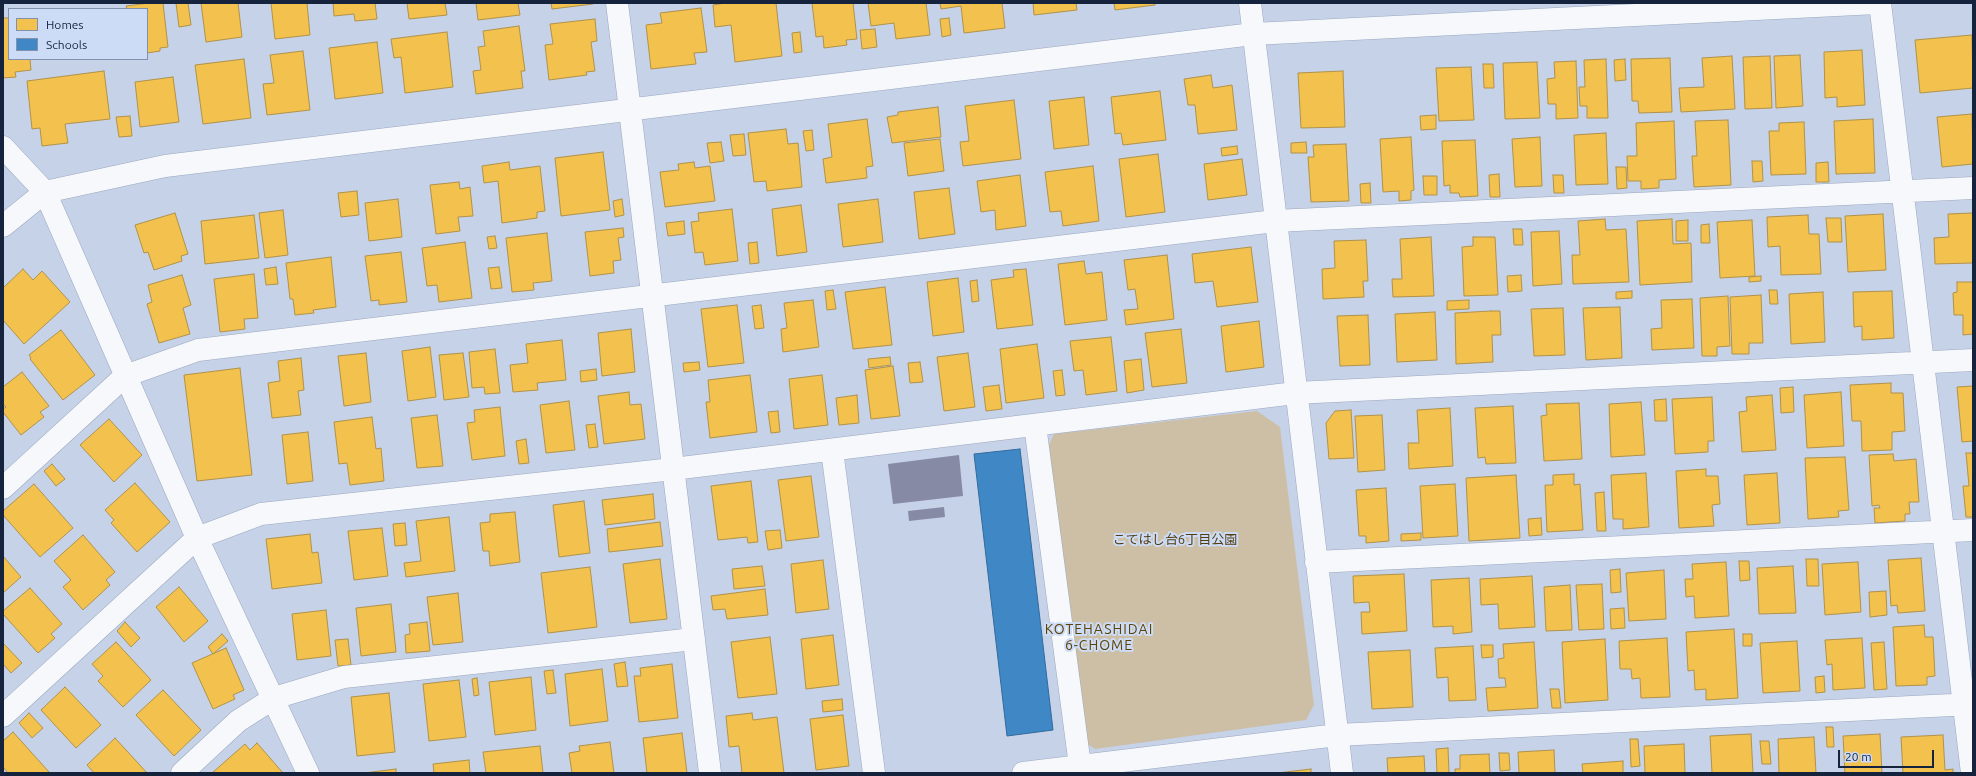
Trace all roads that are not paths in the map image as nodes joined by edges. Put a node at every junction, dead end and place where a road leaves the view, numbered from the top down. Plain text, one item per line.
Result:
1 (617, 3) edge
2 (1250, 3) edge
3 (1878, 3) edge
4 (1649, 8) edge
5 (1253, 34) junction
6 (630, 110) junction
7 (3, 147) edge
8 (1973, 188) edge
9 (1902, 191) junction
10 (45, 192) junction
11 (1275, 221) junction
12 (3, 226) edge
13 (652, 296) junction
14 (1973, 360) edge
15 (1923, 363) junction
16 (125, 376) junction
17 (1295, 393) junction
18 (1035, 425) junction
19 (832, 450) junction
20 (673, 469) junction
21 (3, 488) edge
22 (1973, 530) edge
23 (1943, 532) junction
24 (197, 538) junction
25 (1316, 562) junction
26 (694, 639) junction
27 (274, 698) junction
28 (1969, 705) edge
29 (3, 716) edge
30 (1337, 735) junction
31 (1080, 766) junction
32 (182, 773) edge
33 (308, 773) edge
34 (710, 773) edge
35 (874, 773) edge
36 (1023, 773) edge
37 (1342, 773) edge
38 (1972, 773) edge

1 - 6 street
2 - 5 street
3 - 4 street
3 - 9 street
4 - 5 street
5 - 6 street
5 - 11 street
6 - 10 street
6 - 13 street
7 - 10 street
8 - 9 street
9 - 11 street
9 - 15 street
10 - 12 street
10 - 16 street
11 - 13 street
11 - 17 street
13 - 16 street
13 - 20 street
14 - 15 street
15 - 17 street
15 - 23 street
16 - 21 street
16 - 24 street
17 - 18 street
17 - 25 street
18 - 19 street
18 - 31 street
19 - 20 street
19 - 35 street
20 - 24 street
20 - 26 street
22 - 23 street
23 - 25 street
23 - 28 street
24 - 27 street
24 - 29 street
25 - 30 street
26 - 27 street
26 - 34 street
27 - 32 street
27 - 33 street
28 - 30 street
28 - 38 street
30 - 31 street
30 - 37 street
31 - 36 street

